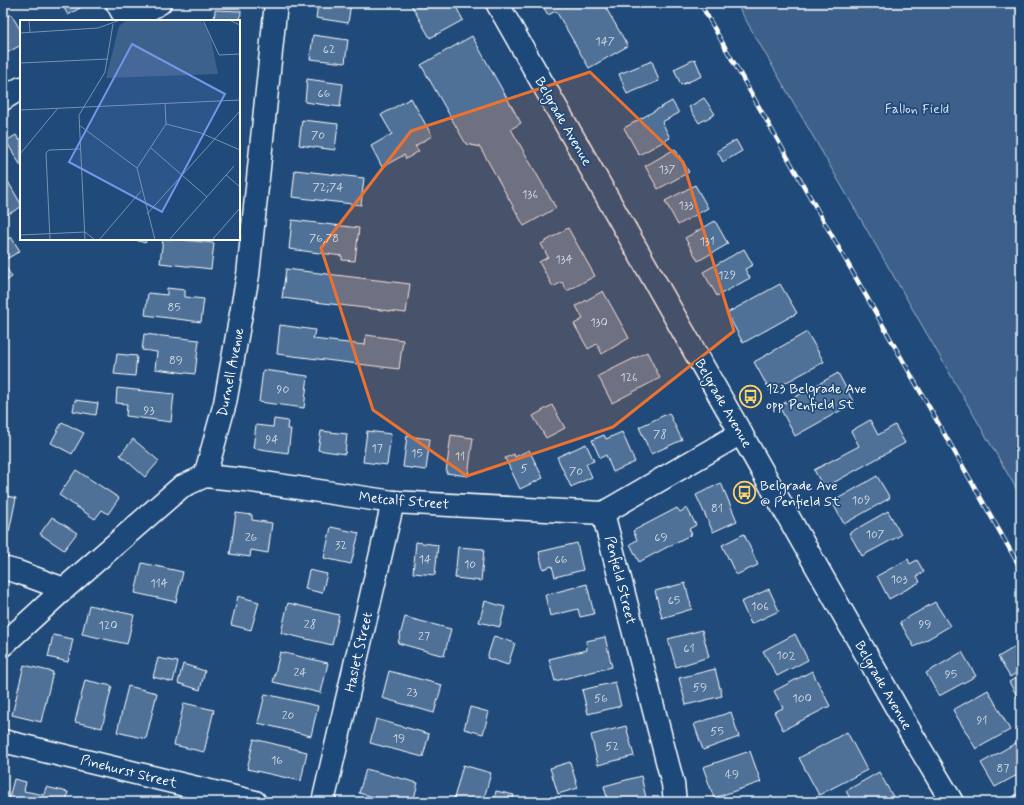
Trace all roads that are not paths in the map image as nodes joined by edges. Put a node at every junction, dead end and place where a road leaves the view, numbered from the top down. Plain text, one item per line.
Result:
1 (117, 3) edge
2 (160, 3) edge
3 (276, 3) edge
4 (497, 3) edge
5 (127, 20) edge
6 (130, 20) edge
7 (20, 89) edge
8 (3, 99) edge
9 (741, 434) junction
10 (205, 476) junction
11 (393, 502) junction
12 (604, 513) junction
13 (3, 568) edge
14 (64, 589) junction
15 (3, 646) edge
16 (3, 740) edge
17 (255, 802) edge
18 (323, 802) edge
19 (675, 802) edge
20 (952, 802) edge

1 - 5 street
2 - 6 street
3 - 10 street, Durnell Avenue
4 - 9 street, Belgrade Avenue
7 - 8 street
9 - 12 street
9 - 20 street, Belgrade Avenue
10 - 11 street, Metcalf Street
10 - 14 street
11 - 12 street, Metcalf Street
11 - 18 street, Haslet Street
12 - 19 street, Penfield Street
13 - 14 street
14 - 15 street
16 - 17 street, Pinehurst Street

